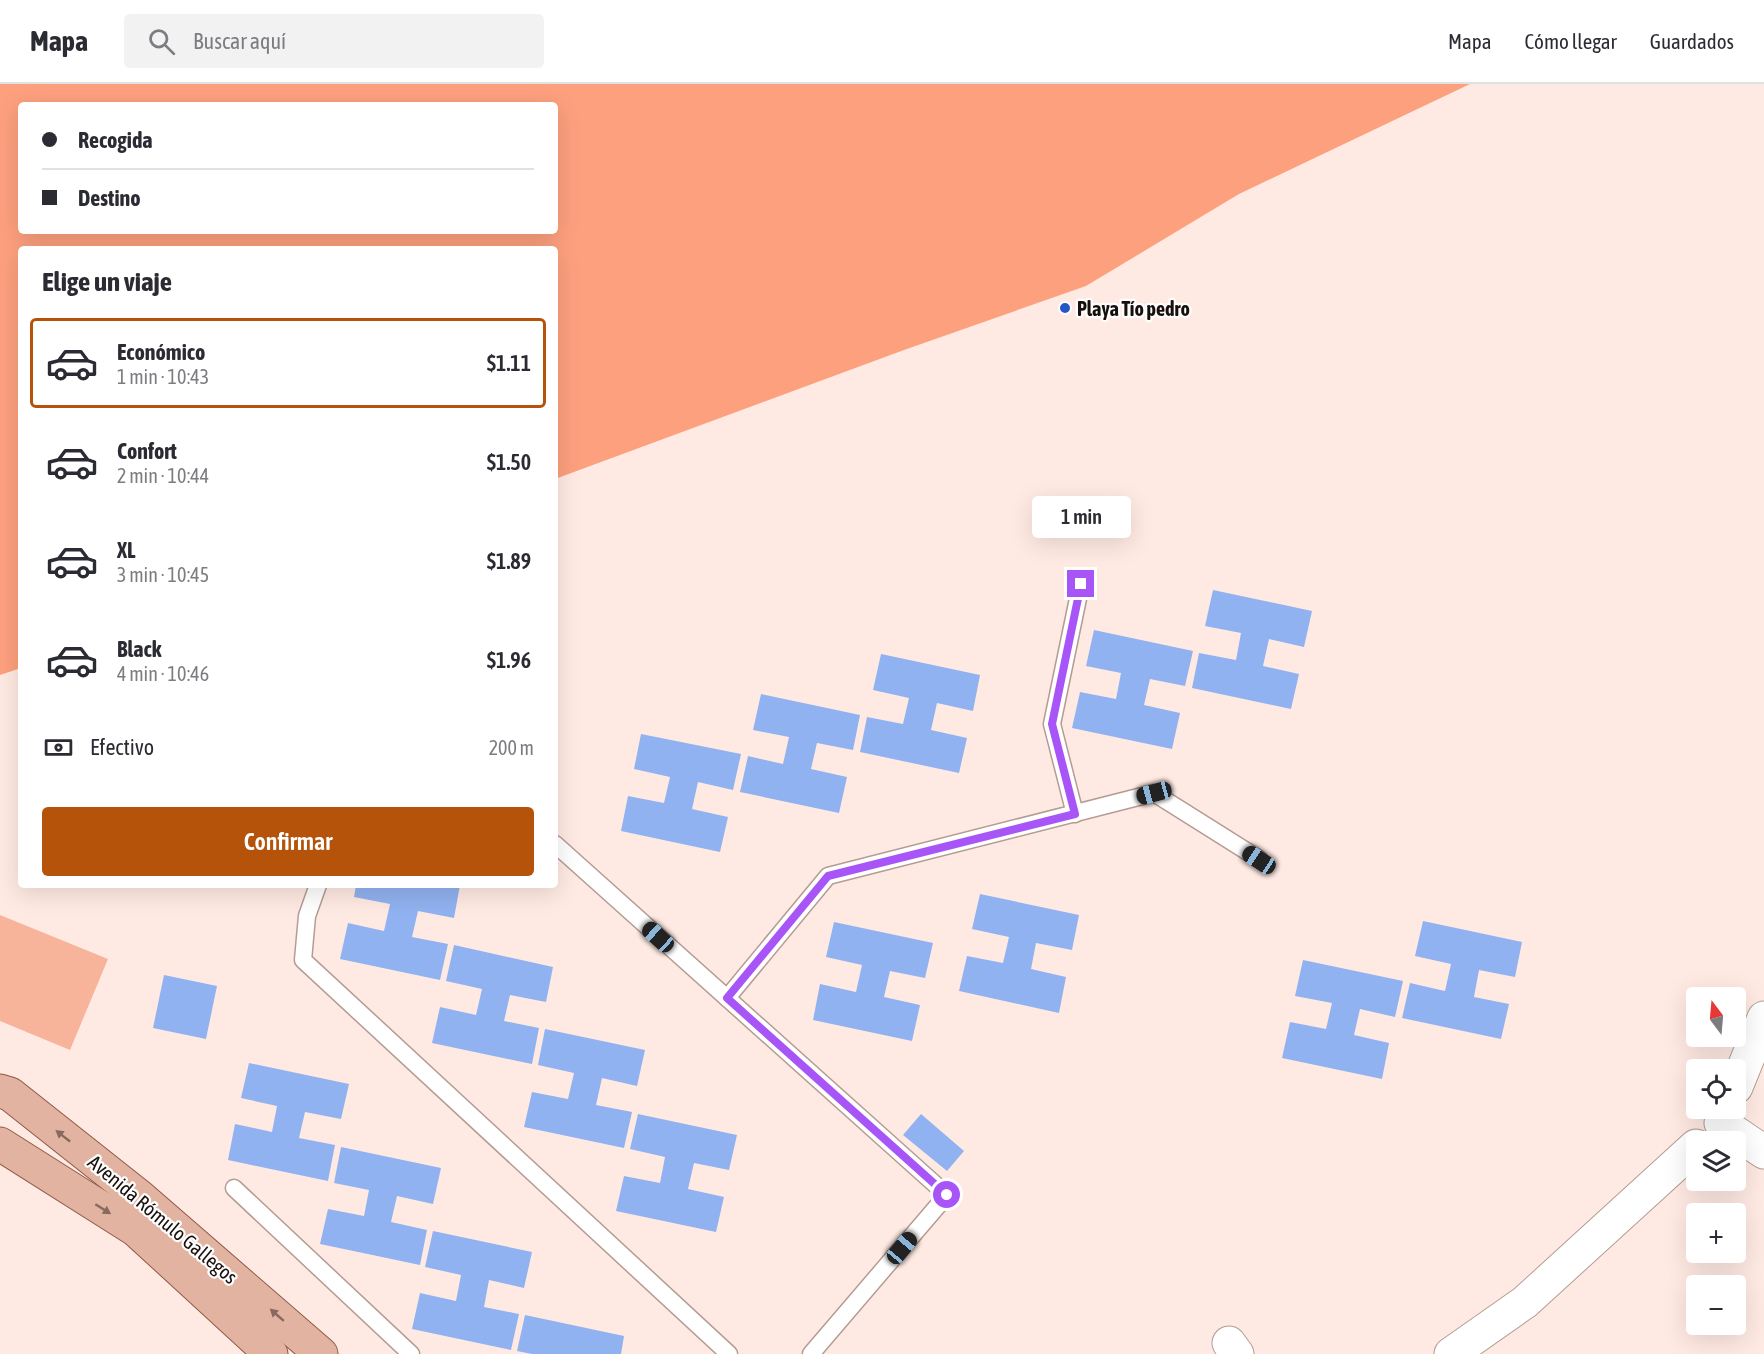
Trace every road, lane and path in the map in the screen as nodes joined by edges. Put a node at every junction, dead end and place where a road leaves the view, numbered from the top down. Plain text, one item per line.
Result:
1 (1081, 584) dead end
2 (1075, 814) junction
3 (558, 847) edge
4 (1259, 860) dead end
5 (317, 888) edge
6 (727, 998) junction
7 (1764, 1018) edge
8 (1746, 1063) edge
9 (0, 1091) edge
10 (1716, 1124) edge
11 (0, 1144) edge
12 (1764, 1152) edge
13 (1686, 1155) edge
14 (234, 1188) dead end
15 (271, 1354) edge
16 (321, 1354) edge
17 (411, 1354) edge
18 (729, 1354) edge
19 (811, 1354) edge
20 (1451, 1354) edge

1 - 2 lane
2 - 4 lane
2 - 6 lane
3 - 6 lane
5 - 18 lane
6 - 19 lane
7 - 8 street
16 -> 9 main road, Avenida Rómulo Gallegos
10 - 12 street
11 -> 15 main road, Avenida Rómulo Gallegos
13 - 20 street
14 - 17 lane

